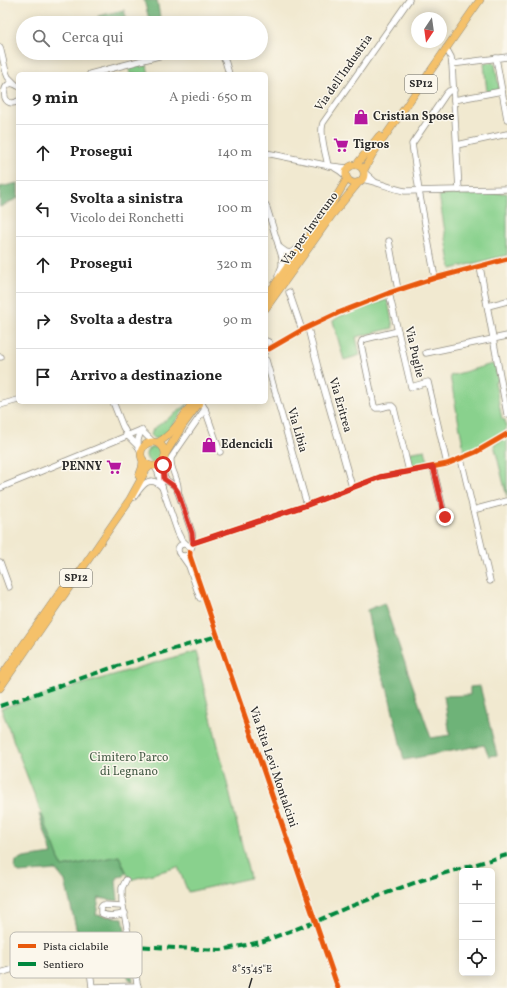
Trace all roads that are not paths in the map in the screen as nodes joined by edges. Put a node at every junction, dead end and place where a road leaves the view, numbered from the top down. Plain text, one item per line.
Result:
1 (409, 0) edge
2 (475, 0) edge
3 (480, 0) edge
4 (0, 47) edge
5 (447, 47) edge
6 (446, 48) joint
7 (507, 57) edge
8 (496, 58) junction
9 (143, 60) edge
10 (225, 60) edge
11 (452, 64) junction
12 (6, 72) junction
13 (98, 72) edge
14 (228, 72) edge
15 (16, 84) edge
16 (16, 85) edge
17 (454, 90) junction
18 (2, 91) edge
19 (502, 91) junction
20 (0, 100) edge
21 (454, 100) junction
22 (16, 101) edge
23 (7, 102) junction
24 (507, 119) edge
25 (507, 134) edge
26 (457, 144) junction
27 (268, 153) edge
28 (357, 164) junction
29 (330, 166) junction
30 (347, 168) junction
31 (364, 171) junction
32 (346, 177) junction
33 (360, 181) junction
34 (374, 181) junction
35 (507, 189) edge
36 (459, 190) junction
37 (420, 191) junction
38 (268, 215) edge
39 (389, 241) dead end
40 (304, 244) junction
41 (279, 247) junction
42 (507, 260) edge
43 (480, 267) junction
44 (435, 278) junction
45 (398, 290) junction
46 (271, 291) junction
47 (289, 292) dead end
48 (389, 293) junction
49 (268, 295) edge
50 (507, 301) edge
51 (268, 305) edge
52 (488, 306) junction
53 (308, 328) junction
54 (302, 330) junction
55 (398, 331) junction
56 (507, 336) edge
57 (493, 338) junction
58 (268, 341) edge
59 (282, 341) junction
60 (268, 350) edge
61 (426, 353) dead end
62 (268, 367) edge
63 (504, 384) edge
64 (16, 401) edge
65 (114, 404) edge
66 (191, 404) edge
67 (198, 404) edge
68 (201, 404) edge
69 (0, 406) edge
70 (205, 409) junction
71 (507, 414) edge
72 (141, 430) junction
73 (507, 434) edge
74 (128, 436) junction
75 (155, 442) junction
76 (139, 449) junction
77 (220, 452) dead end
78 (166, 453) junction
79 (461, 459) junction
80 (143, 460) junction
81 (162, 463) junction
82 (447, 464) junction
83 (152, 466) junction
84 (433, 467) junction
85 (409, 471) junction
86 (174, 472) junction
87 (166, 480) junction
88 (162, 487) junction
89 (0, 488) edge
90 (352, 488) junction
91 (178, 492) junction
92 (507, 501) edge
93 (169, 505) junction
94 (307, 505) junction
95 (123, 509) junction
96 (473, 510) junction
97 (445, 517) dead end
98 (178, 533) junction
99 (178, 548) junction
100 (190, 548) junction
101 (182, 556) junction
102 (0, 562) edge
103 (490, 581) dead end
104 (9, 587) dead end
105 (30, 636) junction
106 (0, 675) edge
107 (0, 678) edge
108 (0, 688) edge
109 (126, 880) dead end
110 (122, 906) junction
111 (125, 913) junction
112 (128, 932) edge
113 (10, 971) edge
114 (0, 974) edge
115 (90, 978) edge
116 (138, 987) edge
117 (336, 988) edge

1 - 29 street, Via dell'Industria
2 - 28 main road, SP12
3 - 5 main road, SP12
4 - 12 street
6 - 11 street
6 - 31 main road, SP12
7 - 8 street
8 - 11 street
8 - 19 street
9 - 13 street
10 - 14 street
11 - 17 street
12 - 15 street
12 - 18 street
16 - 18 street
17 - 21 street
17 - 37 street
18 - 23 street
19 - 21 street
19 - 24 street
20 - 23 street
21 - 26 street
22 - 23 street
25 - 26 street
26 - 36 street
27 - 29 street
28 - 30 main road
28 - 31 main road
29 - 30 street
29 - 32 street
30 - 32 main road
31 - 33 main road
31 - 34 street
32 - 33 main road
32 - 40 main road, Via per Inveruno
33 - 34 street
33 - 51 main road, Via per Inveruno
34 - 37 street
35 - 36 street
36 - 37 street
37 - 44 street
38 - 41 street
39 - 45 street
40 - 41 street
40 - 46 main road, Via per Inveruno
41 - 46 street
42 - 43 street
43 - 44 street
43 - 52 street
44 - 45 street
45 - 48 street
46 - 49 main road, Via per Inveruno
47 - 54 street
48 - 53 street
48 - 55 street, Via Puglie
50 - 52 street
52 - 57 street
53 - 54 street
53 - 90 street, Via Eritrea
54 - 59 street
55 - 82 street, Via Puglie
55 - 85 street
56 - 57 street
57 - 61 street
57 - 63 street
58 - 59 street
59 - 60 street
62 - 94 street, Via Libia
63 - 71 street
64 - 69 street
65 - 74 street
66 - 75 main road
67 - 78 main road
68 - 70 street
70 - 77 street
70 - 86 street
72 - 74 street
72 - 75 street
72 - 76 street
73 - 79 street
74 - 76 street
74 - 89 street
75 - 76 main road
75 - 78 main road
76 - 80 main road
78 - 81 main road
79 - 82 street
79 - 96 street
80 - 83 main road
80 - 105 main road, SP12
81 - 83 main road
81 - 87 street, Via Rita Levi Montalcini
82 - 84 street
83 - 88 street, Via Rita Levi Montalcini
83 - 95 main road, SP12
84 - 85 street
84 - 97 street
85 - 90 street
86 - 87 street
86 - 91 street
87 - 91 street
87 - 93 street, Via Rita Levi Montalcini
88 - 93 street, Via Rita Levi Montalcini
88 - 95 street
90 - 94 street
91 - 100 street
92 - 96 street
93 - 98 street, Via Rita Levi Montalcini
94 - 100 street
95 - 108 main road, SP12
96 - 103 street
98 - 99 street, Via Rita Levi Montalcini
98 - 100 street, Via Rita Levi Montalcini
99 - 100 street
99 - 101 street
100 - 101 street
100 - 117 street, Via Rita Levi Montalcini
101 - 117 street, Via Rita Levi Montalcini
102 - 104 street
105 - 106 street
105 - 107 main road, SP12
109 - 110 street
110 - 111 street
110 - 111 street
111 - 112 street
113 - 114 street
115 - 116 street

